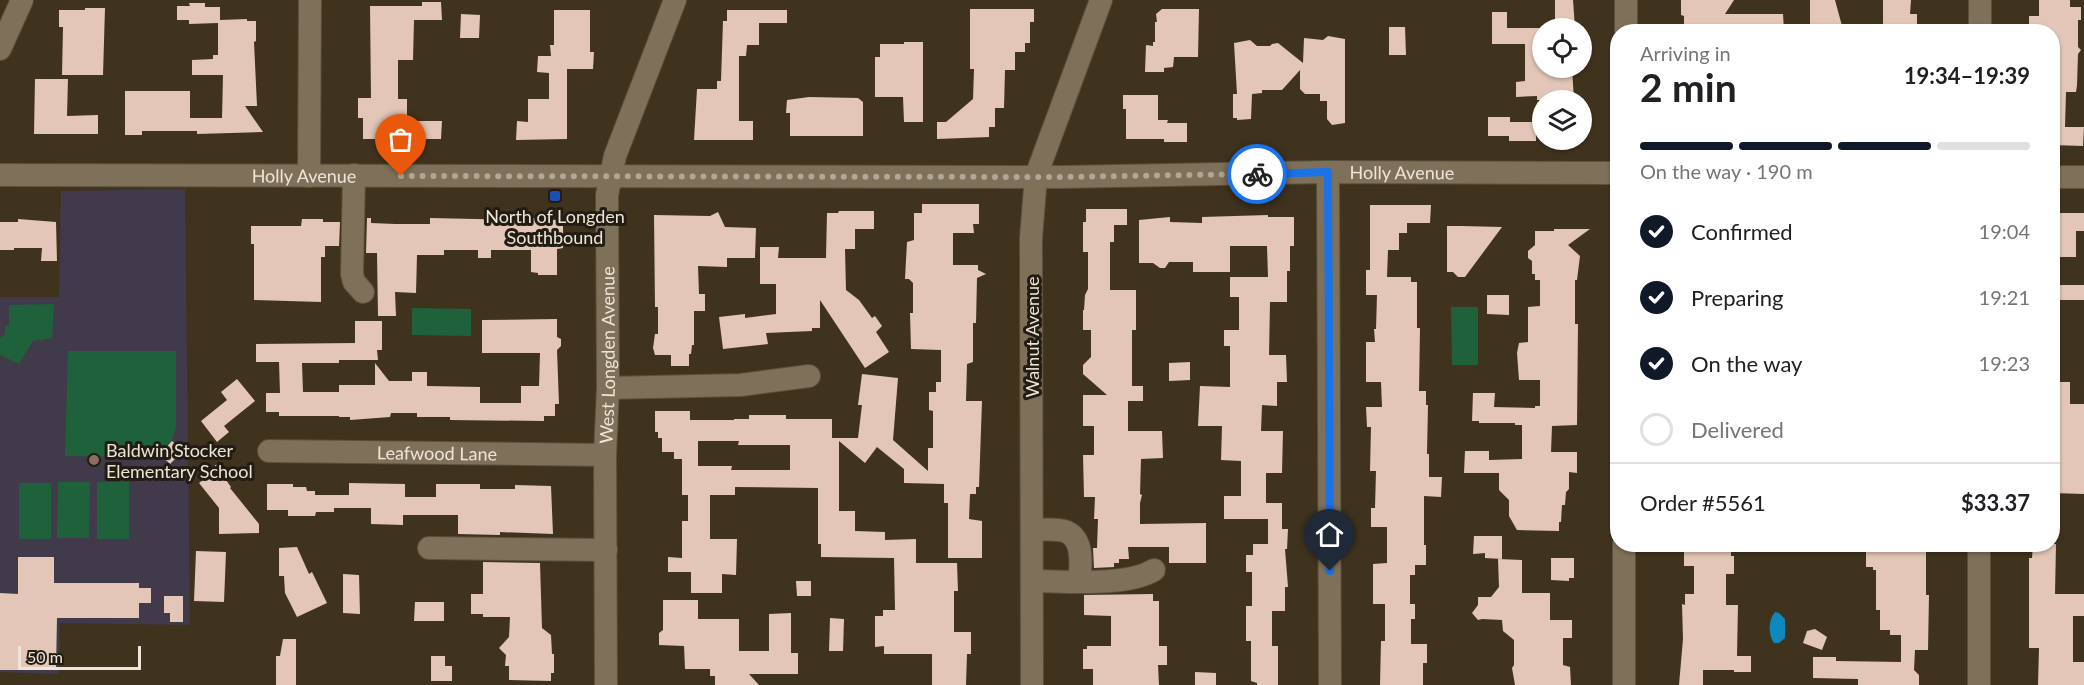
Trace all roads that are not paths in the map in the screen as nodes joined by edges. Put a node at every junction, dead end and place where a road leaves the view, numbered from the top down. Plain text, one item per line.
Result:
1 (22, 0) edge
2 (310, 0) edge
3 (675, 0) edge
4 (1101, 0) edge
5 (1626, 0) edge
6 (1980, 0) edge
7 (1626, 24) edge
8 (1980, 24) edge
9 (0, 50) edge
10 (1328, 172) junction
11 (1610, 173) edge
12 (0, 175) edge
13 (354, 175) junction
14 (309, 176) junction
15 (1036, 176) junction
16 (611, 177) junction
17 (2060, 177) edge
18 (2084, 177) edge
19 (363, 292) dead end
20 (809, 376) dead end
21 (608, 388) junction
22 (269, 451) dead end
23 (605, 455) junction
24 (1032, 530) junction
25 (429, 548) dead end
26 (606, 550) junction
27 (1624, 552) edge
28 (1980, 552) edge
29 (1154, 570) dead end
30 (1032, 581) junction
31 (1079, 581) junction
32 (606, 685) edge
33 (1032, 685) edge
34 (1330, 685) edge
35 (1623, 685) edge
36 (1979, 685) edge

1 - 9 street
2 - 14 street
3 - 16 street, West Longden Avenue
4 - 15 street, Walnut Avenue
5 - 7 street
6 - 8 street
10 - 11 street, Holly Avenue
10 - 15 street, Holly Avenue
10 - 34 street
12 - 14 street, Holly Avenue
13 - 14 street, Holly Avenue
13 - 16 street, Holly Avenue
13 - 19 street
15 - 16 street, Holly Avenue
15 - 24 street, Walnut Avenue
16 - 21 street, West Longden Avenue
17 - 18 street
20 - 21 street
21 - 23 street, West Longden Avenue
22 - 23 street, Leafwood Lane
23 - 26 street, West Longden Avenue
24 - 30 street, Walnut Avenue
24 - 31 street
25 - 26 street
26 - 32 street, West Longden Avenue
27 - 35 street
28 - 36 street
29 - 31 street
30 - 31 street
30 - 33 street, Walnut Avenue

